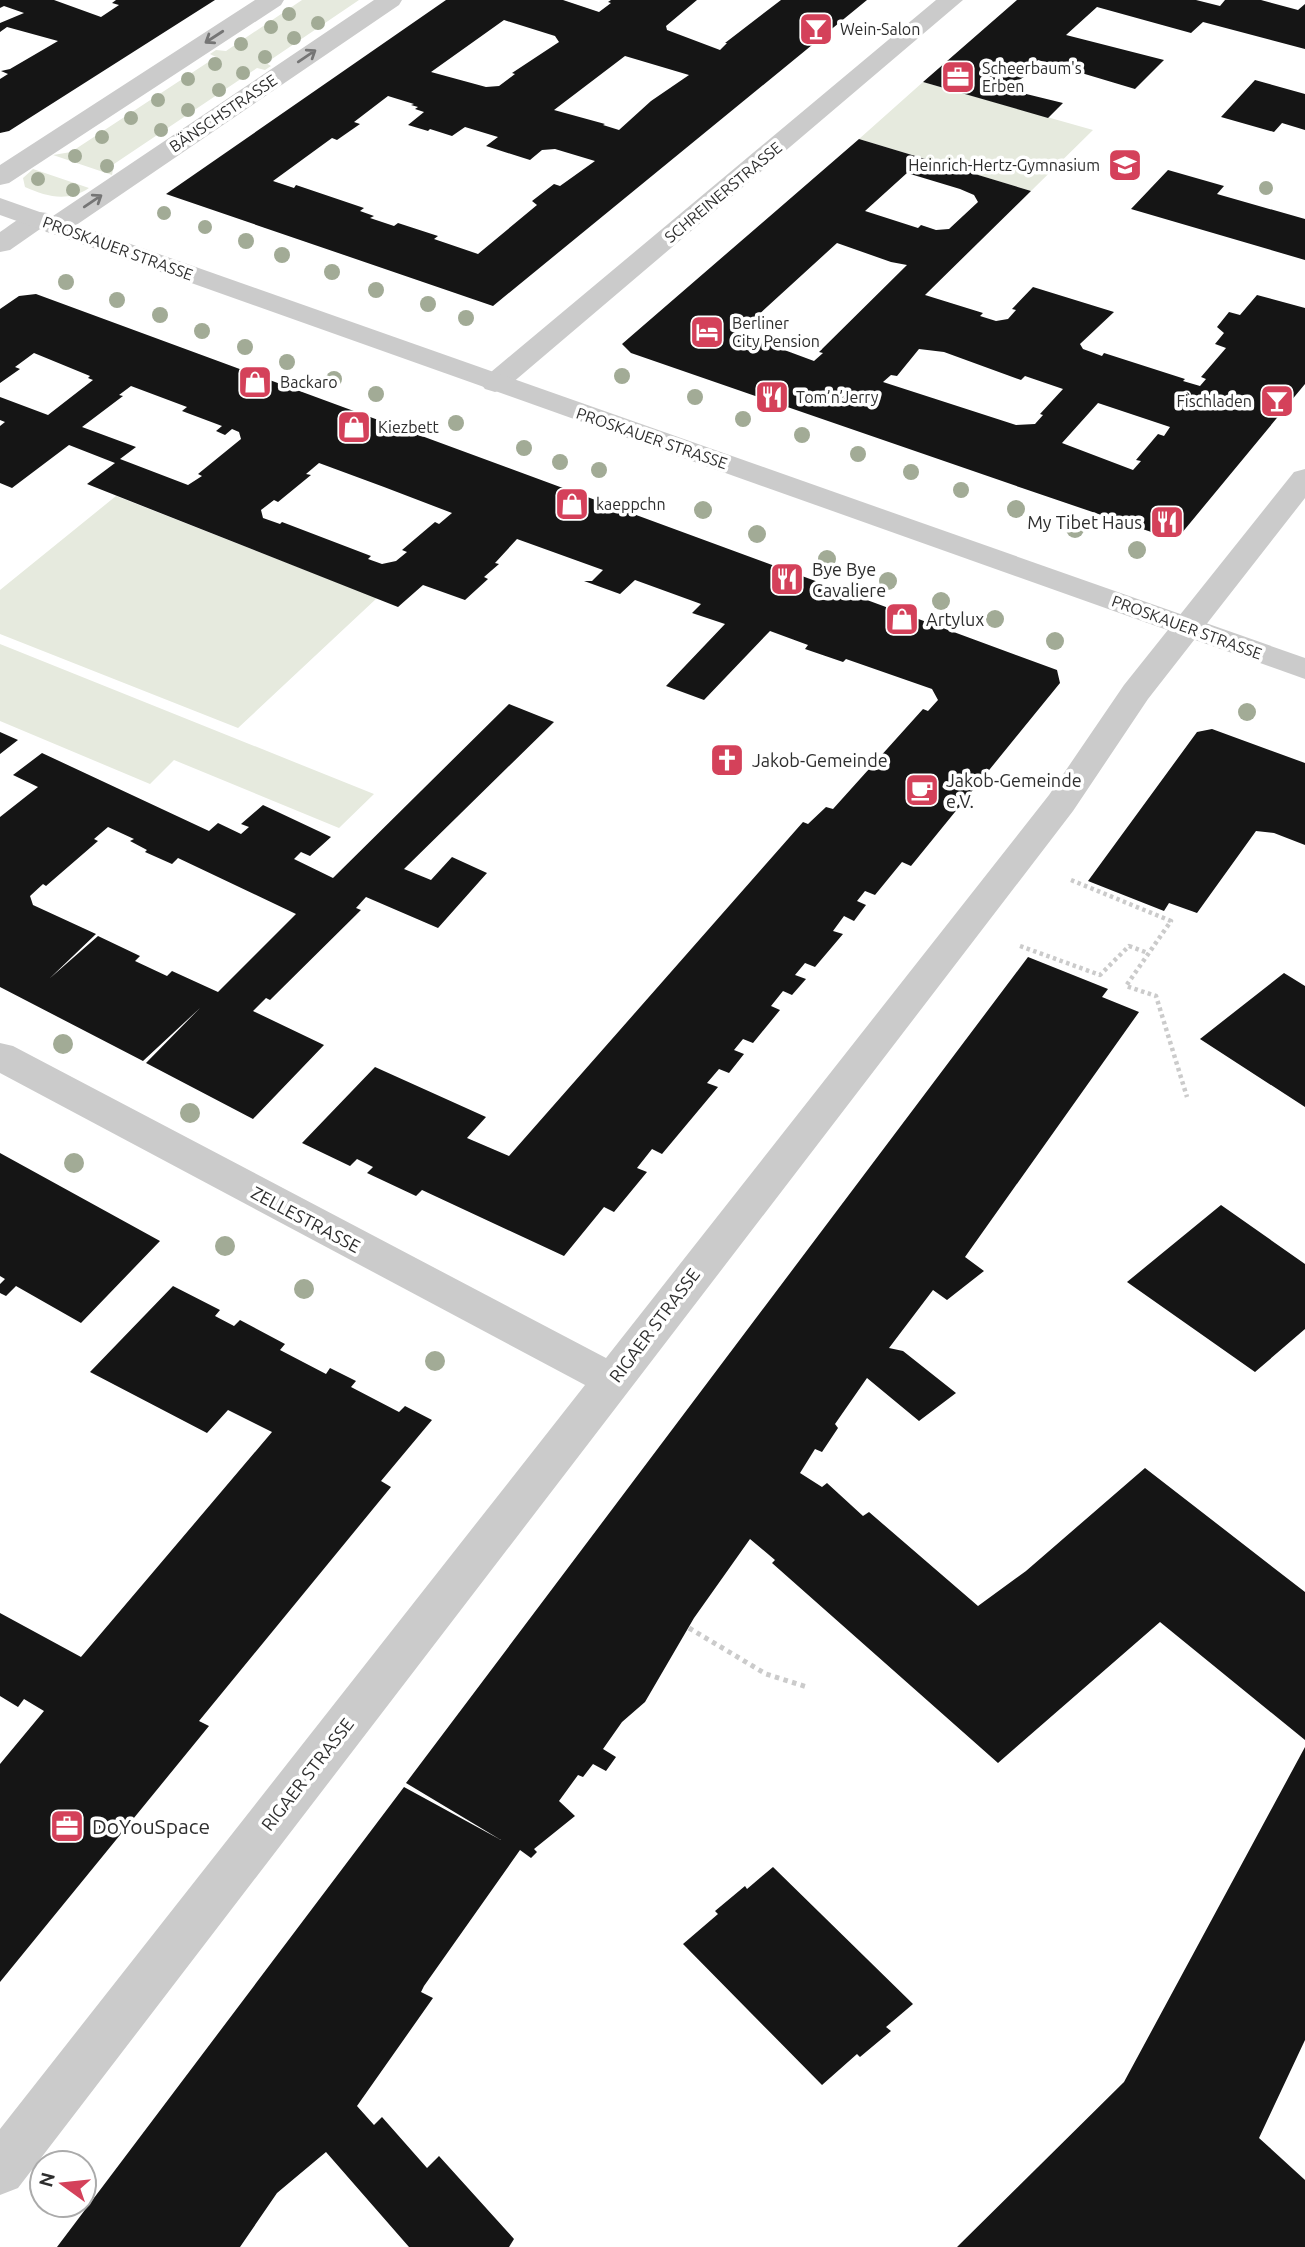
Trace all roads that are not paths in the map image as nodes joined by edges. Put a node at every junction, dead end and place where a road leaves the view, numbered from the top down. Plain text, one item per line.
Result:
1 (271, 0) edge
2 (390, 0) edge
3 (951, 0) edge
4 (0, 177) edge
5 (0, 206) edge
6 (47, 222) junction
7 (0, 244) edge
8 (495, 383) junction
9 (1305, 478) edge
10 (1186, 627) junction
11 (1305, 669) edge
12 (0, 1056) edge
13 (612, 1380) junction
14 (0, 2170) edge

1 -> 4 street
6 -> 2 street, BÄNSCHSTRASSE
3 - 8 street, SCHREINERSTRASSE
5 - 6 street, PROSKAUER STRASSE
6 - 7 street, BÄNSCHSTRASSE
6 - 8 street, PROSKAUER STRASSE
8 - 10 street, PROSKAUER STRASSE
9 - 10 street, RIGAER STRASSE
10 - 11 street, PROSKAUER STRASSE
10 - 13 street, RIGAER STRASSE
12 - 13 street, ZELLESTRASSE
13 - 14 street, RIGAER STRASSE

